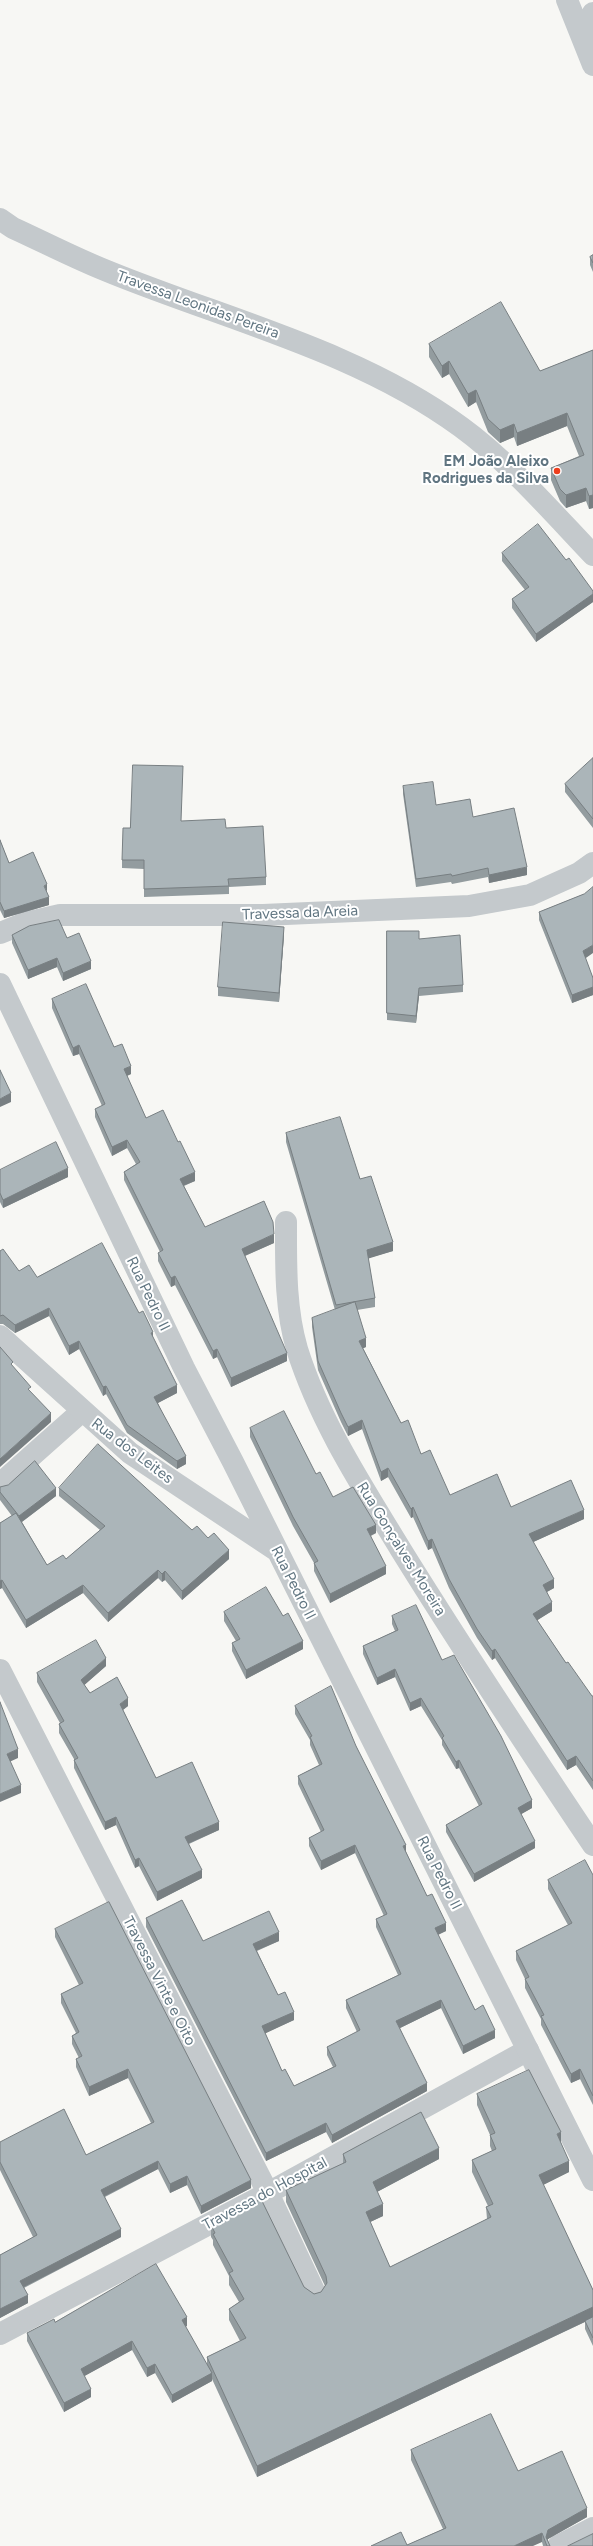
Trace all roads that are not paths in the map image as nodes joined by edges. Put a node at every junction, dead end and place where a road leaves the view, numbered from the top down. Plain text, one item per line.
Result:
1 (567, 0) edge
2 (593, 13) edge
3 (592, 62) edge
4 (0, 219) edge
5 (593, 554) edge
6 (593, 863) edge
7 (0, 933) edge
8 (0, 984) edge
9 (286, 1222) dead end
10 (0, 1336) edge
11 (81, 1412) junction
12 (0, 1484) edge
13 (277, 1551) junction
14 (0, 1670) edge
15 (593, 1845) edge
16 (528, 2050) junction
17 (593, 2180) edge
18 (268, 2193) junction
19 (315, 2293) edge
20 (0, 2334) edge
21 (593, 2528) edge
22 (558, 2546) edge

1 - 3 street
2 - 3 street
4 - 5 street, Travessa Leonidas Pereira
6 - 7 street, Travessa da Areia
8 - 13 street, Rua Pedro II
9 - 15 street, Rua Gonçalves Moreira
10 - 11 street, Rua dos Leites
11 - 12 street
11 - 13 street, Rua dos Leites
13 - 16 street, Rua Pedro II
14 - 18 street, Travessa Vinte e Oito
16 - 17 street, Rua Pedro II
16 - 18 street, Travessa do Hospital
18 - 19 street, Travessa Vinte e Oito
18 - 20 street, Travessa do Hospital
21 - 22 street

